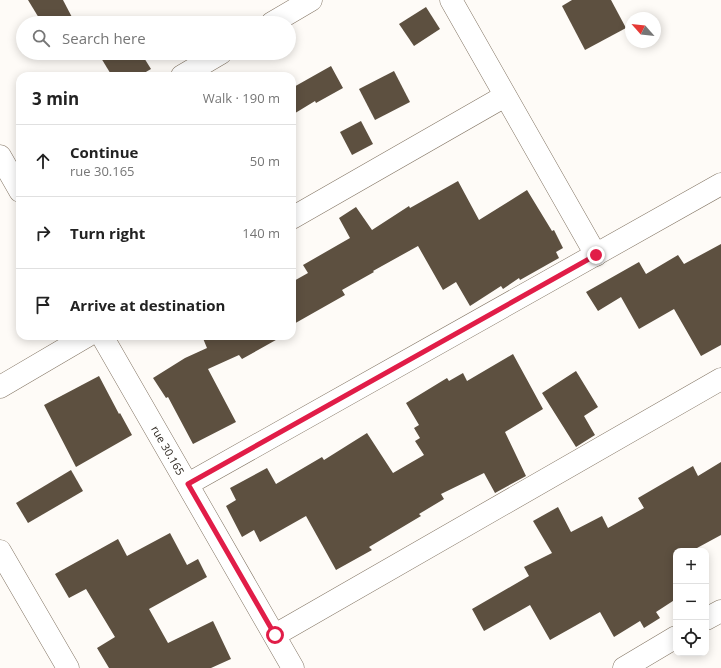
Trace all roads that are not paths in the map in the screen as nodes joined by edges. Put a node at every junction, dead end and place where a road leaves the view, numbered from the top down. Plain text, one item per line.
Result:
1 (311, 0) edge
2 (451, 0) edge
3 (284, 16) edge
4 (209, 60) edge
5 (189, 72) edge
6 (505, 96) junction
7 (0, 156) edge
8 (16, 179) edge
9 (721, 184) edge
10 (296, 216) edge
11 (596, 255) junction
12 (80, 340) edge
13 (104, 340) edge
14 (721, 379) edge
15 (0, 388) edge
16 (188, 484) junction
17 (0, 550) edge
18 (721, 611) edge
19 (709, 618) edge
20 (275, 635) junction
21 (673, 639) edge
22 (68, 668) edge
23 (293, 668) edge
24 (624, 668) edge

1 - 3 street
2 - 6 street
4 - 5 street
6 - 10 street
6 - 11 street
7 - 8 street
9 - 11 street
11 - 16 street
12 - 15 street
13 - 16 street, rue 30.165
14 - 20 street
16 - 20 street, rue 30.165
17 - 22 street
18 - 19 street
20 - 23 street, rue 30.165
21 - 24 street

